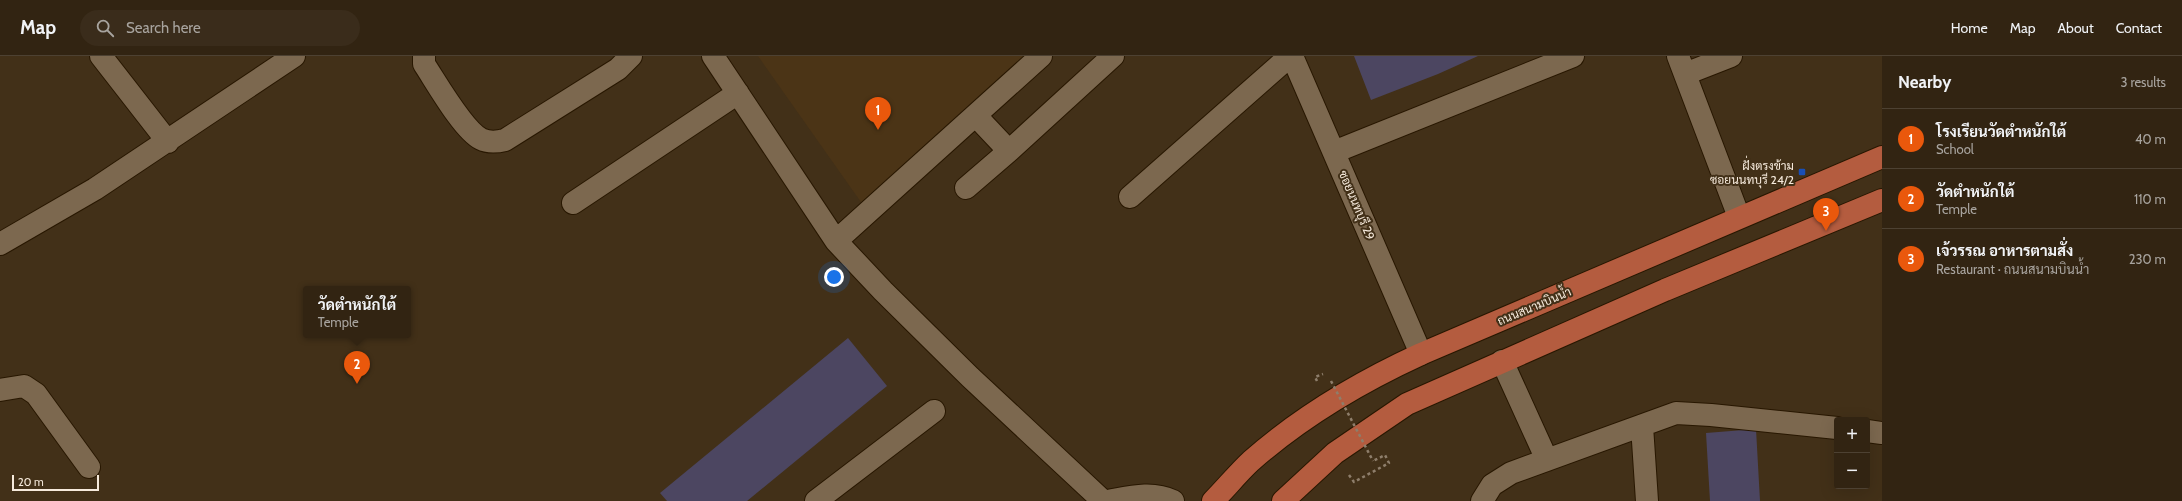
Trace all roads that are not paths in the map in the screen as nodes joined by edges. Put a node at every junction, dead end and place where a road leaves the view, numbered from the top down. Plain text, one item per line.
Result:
1 (101, 56) edge
2 (294, 56) edge
3 (424, 56) edge
4 (631, 56) edge
5 (713, 56) edge
6 (1041, 56) edge
7 (1113, 56) edge
8 (1290, 56) edge
9 (1573, 56) edge
10 (1731, 56) edge
11 (1682, 65) edge
12 (738, 93) junction
13 (980, 120) junction
14 (168, 142) junction
15 (1006, 148) junction
16 (1334, 152) junction
17 (1882, 157) edge
18 (966, 188) dead end
19 (1130, 197) dead end
20 (1882, 200) edge
21 (573, 203) dead end
22 (1738, 217) junction
23 (836, 240) junction
24 (0, 244) edge
25 (1421, 354) junction
26 (1502, 361) junction
27 (0, 390) edge
28 (934, 411) dead end
29 (1642, 426) junction
30 (1834, 428) edge
31 (1870, 431) edge
32 (1882, 433) edge
33 (1547, 460) junction
34 (89, 467) dead end
35 (816, 501) edge
36 (1103, 501) edge
37 (1108, 501) edge
38 (1173, 501) edge
39 (1213, 501) edge
40 (1283, 501) edge
41 (1482, 501) edge
42 (1648, 501) edge

1 - 14 street
2 - 14 street
3 - 4 street
5 - 12 street
6 - 13 street
7 - 15 street
8 - 16 street, ซอยนนทบุรี 29
8 - 19 street
9 - 16 street
10 - 11 street
11 - 22 street
12 - 21 street
12 - 23 street
13 - 15 street
13 - 23 street
14 - 24 street
15 - 18 street
16 - 25 street, ซอยนนทบุรี 29
17 - 22 main road, ถนนสนามบินน้ำ
20 - 26 main road
22 - 25 main road, ถนนสนามบินน้ำ
23 - 36 street
25 - 39 main road, ถนนสนามบินน้ำ
26 - 33 street
26 - 40 main road
27 - 34 street
28 - 35 street
29 - 30 street
29 - 33 street
29 - 42 street
31 - 32 street
33 - 41 street
37 - 38 street

